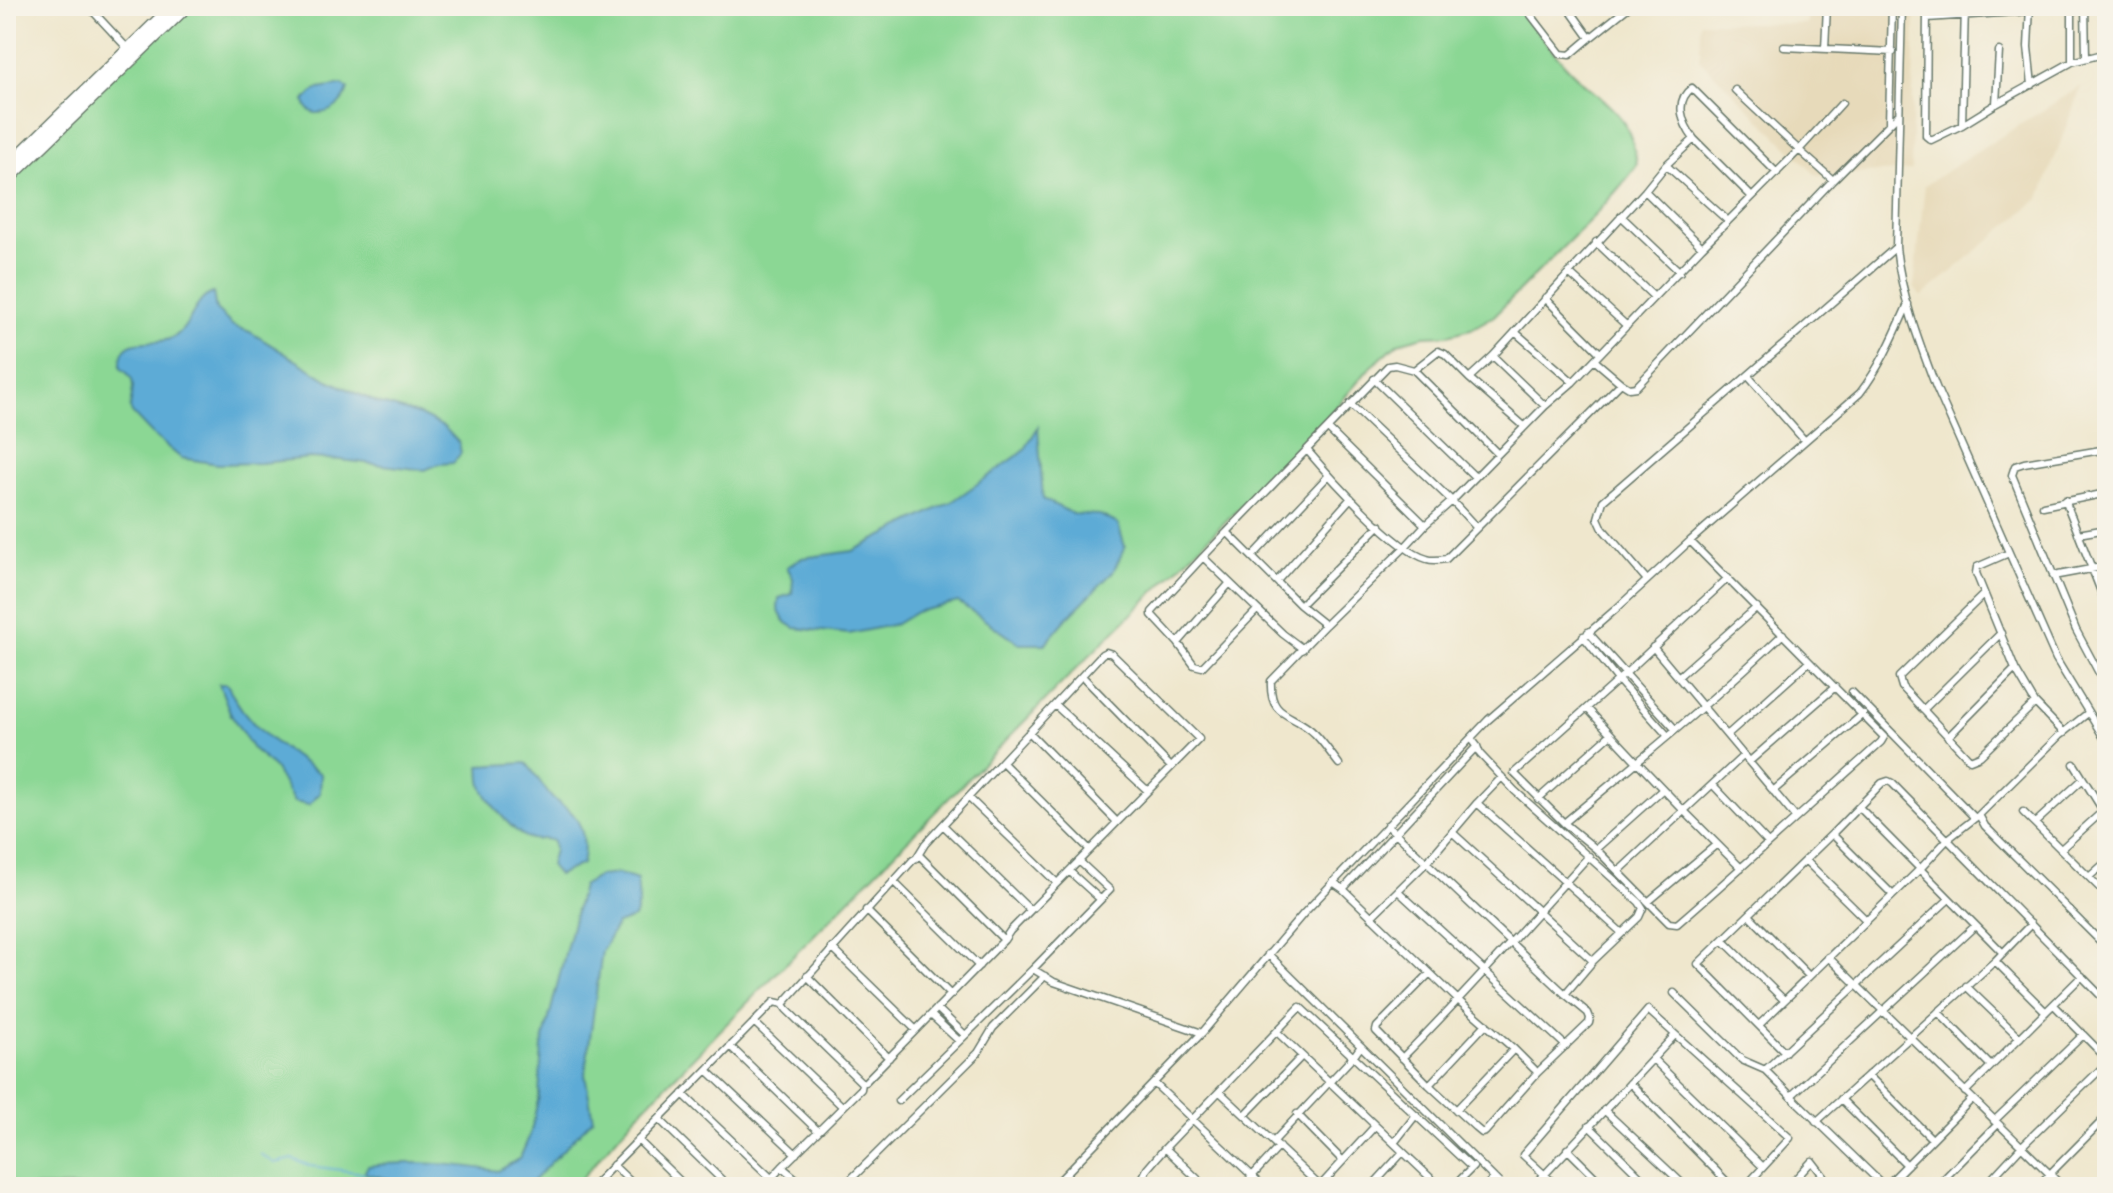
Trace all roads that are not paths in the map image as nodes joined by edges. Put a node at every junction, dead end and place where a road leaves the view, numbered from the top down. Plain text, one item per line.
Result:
1 (11, 6) edge
2 (88, 6) edge
3 (173, 6) edge
4 (187, 6) edge
5 (1524, 6) edge
6 (1630, 6) edge
7 (1827, 6) edge
8 (1892, 6) edge
9 (1902, 6) edge
10 (1927, 6) edge
11 (1965, 6) edge
12 (2072, 6) edge
13 (2085, 6) edge
14 (1571, 8) edge
15 (2030, 9) edge
16 (6, 11) edge
17 (1965, 16) junction
18 (1927, 18) junction
19 (1590, 38) junction
20 (1784, 47) dead end
21 (128, 49) junction
22 (1825, 49) junction
23 (1999, 51) dead end
24 (1891, 52) junction
25 (1900, 52) junction
26 (2107, 53) edge
27 (2086, 57) junction
28 (2072, 62) junction
29 (2032, 85) junction
30 (1735, 90) dead end
31 (1842, 103) dead end
32 (1996, 104) junction
33 (1898, 115) junction
34 (1889, 123) junction
35 (1962, 125) junction
36 (1694, 139) junction
37 (1799, 150) junction
38 (1666, 165) junction
39 (6, 168) edge
40 (1777, 173) junction
41 (1833, 180) junction
42 (6, 181) edge
43 (1645, 191) junction
44 (1752, 197) junction
45 (1621, 216) junction
46 (1728, 221) junction
47 (1596, 242) junction
48 (1702, 247) junction
49 (1896, 247) junction
50 (1680, 272) junction
51 (1569, 273) junction
52 (1654, 297) junction
53 (1545, 298) junction
54 (1908, 304) junction
55 (1627, 326) junction
56 (1515, 332) junction
57 (1600, 353) junction
58 (1493, 356) junction
59 (1594, 360) junction
60 (1414, 370) junction
61 (1748, 376) junction
62 (1469, 378) junction
63 (1374, 379) junction
64 (1573, 382) junction
65 (1621, 383) junction
66 (1350, 404) junction
67 (1545, 406) junction
68 (1524, 426) junction
69 (1328, 429) junction
70 (1805, 441) junction
71 (2107, 449) edge
72 (1307, 450) junction
73 (1498, 454) junction
74 (1329, 475) junction
75 (1475, 477) junction
76 (2107, 493) edge
77 (1351, 498) junction
78 (2065, 500) junction
79 (1452, 501) junction
80 (2043, 506) dead end
81 (1380, 525) junction
82 (1425, 525) junction
83 (1476, 527) junction
84 (2107, 529) edge
85 (1227, 532) junction
86 (2078, 534) junction
87 (1690, 541) junction
88 (1404, 548) junction
89 (2009, 553) junction
90 (1203, 557) junction
91 (1252, 557) junction
92 (2107, 566) edge
93 (2092, 568) junction
94 (2053, 576) junction
95 (1728, 578) junction
96 (1647, 580) junction
97 (1277, 581) junction
98 (1229, 584) junction
99 (1984, 594) junction
100 (2106, 604) edge
101 (1300, 605) junction
102 (1757, 607) junction
103 (1257, 610) junction
104 (1325, 625) junction
105 (2001, 633) junction
106 (1586, 634) junction
107 (1783, 634) junction
108 (1178, 643) junction
109 (1653, 647) junction
110 (1303, 649) junction
111 (1809, 662) junction
112 (2015, 669) junction
113 (1626, 673) junction
114 (1082, 676) junction
115 (1678, 677) junction
116 (1618, 680) junction
117 (2106, 684) edge
118 (1835, 687) junction
119 (1852, 692) dead end
120 (2035, 703) junction
121 (1055, 705) junction
122 (1703, 707) junction
123 (1587, 708) junction
124 (1923, 710) junction
125 (2088, 713) junction
126 (1863, 714) junction
127 (1675, 729) junction
128 (1029, 732) junction
129 (2064, 733) junction
130 (1611, 734) junction
131 (1667, 735) junction
132 (1727, 735) junction
133 (1948, 737) junction
134 (1471, 738) junction
135 (2107, 743) edge
136 (1477, 746) junction
137 (1747, 758) junction
138 (1002, 762) junction
139 (1636, 762) junction
140 (1339, 764) dead end
141 (2074, 764) dead end
142 (1171, 767) junction
143 (1502, 777) junction
144 (2083, 779) junction
145 (1713, 785) junction
146 (1662, 790) junction
147 (1148, 791) junction
148 (1773, 791) junction
149 (969, 798) junction
150 (1538, 799) junction
151 (1477, 803) junction
152 (1859, 807) junction
153 (1685, 810) junction
154 (2023, 812) dead end
155 (2105, 814) edge
156 (1977, 816) junction
157 (1796, 818) junction
158 (1117, 822) junction
159 (1564, 823) junction
160 (2035, 823) junction
161 (943, 825) junction
162 (1387, 825) junction
163 (1452, 832) junction
164 (1395, 833) junction
165 (1832, 834) junction
166 (1948, 839) junction
167 (1767, 842) junction
168 (1717, 844) junction
169 (1596, 849) junction
170 (2061, 849) junction
171 (1090, 850) junction
172 (1589, 856) junction
173 (917, 857) junction
174 (1805, 860) junction
175 (1079, 861) junction
176 (2107, 861) edge
177 (1427, 862) junction
178 (1741, 868) junction
179 (1921, 868) junction
180 (1069, 871) junction
181 (1619, 871) junction
182 (2089, 877) junction
183 (893, 881) junction
184 (1333, 882) junction
185 (1565, 882) junction
186 (1057, 883) junction
187 (1343, 889) junction
188 (1398, 891) junction
189 (1893, 895) junction
190 (2107, 895) edge
191 (1100, 899) junction
192 (1949, 899) junction
193 (1649, 901) junction
194 (866, 910) junction
195 (1030, 910) junction
196 (1539, 912) junction
197 (1749, 915) junction
198 (1371, 917) junction
199 (1866, 920) junction
200 (2031, 924) junction
201 (1975, 926) junction
202 (1622, 933) junction
203 (1004, 940) junction
204 (1723, 940) junction
205 (1511, 942) junction
206 (832, 948) junction
207 (2107, 948) edge
208 (2003, 953) junction
209 (1268, 954) junction
210 (1828, 957) junction
211 (1593, 961) junction
212 (1995, 961) junction
213 (979, 966) junction
214 (1033, 969) junction
215 (1484, 970) junction
216 (1430, 973) junction
217 (807, 976) junction
218 (1045, 976) junction
219 (1809, 976) junction
220 (2082, 976) junction
221 (1856, 985) junction
222 (1966, 986) junction
223 (1674, 993) dead end
224 (1565, 994) junction
225 (951, 995) junction
226 (1784, 1000) junction
227 (1459, 1001) junction
228 (2107, 1002) edge
229 (783, 1004) junction
230 (2054, 1005) junction
231 (937, 1008) junction
232 (1882, 1010) junction
233 (1938, 1012) junction
234 (2046, 1012) junction
235 (931, 1015) junction
236 (754, 1022) junction
237 (1486, 1024) junction
238 (1759, 1025) junction
239 (916, 1030) junction
240 (1277, 1032) junction
241 (1202, 1033) junction
242 (965, 1035) junction
243 (1675, 1035) junction
244 (2083, 1035) junction
245 (1910, 1038) junction
246 (2020, 1038) junction
247 (959, 1041) junction
248 (730, 1046) junction
249 (1361, 1046) junction
250 (1566, 1046) junction
251 (1514, 1049) junction
252 (1785, 1052) junction
253 (1302, 1056) junction
254 (1354, 1056) junction
255 (889, 1058) junction
256 (1402, 1058) junction
257 (1653, 1059) junction
258 (2107, 1061) edge
259 (1991, 1066) junction
260 (1534, 1069) dead end
261 (707, 1070) junction
262 (1765, 1070) junction
263 (1868, 1075) junction
264 (1329, 1082) junction
265 (862, 1083) junction
266 (1154, 1083) junction
267 (1630, 1083) junction
268 (1429, 1085) junction
269 (1220, 1092) junction
270 (1965, 1092) junction
271 (683, 1094) junction
272 (1791, 1096) junction
273 (1841, 1099) junction
274 (1972, 1099) junction
275 (898, 1101) dead end
276 (843, 1107) junction
277 (1456, 1110) junction
278 (1604, 1110) junction
279 (1246, 1114) junction
280 (1297, 1114) junction
281 (1416, 1115) junction
282 (2107, 1116) edge
283 (659, 1119) junction
284 (1193, 1119) junction
285 (1816, 1122) junction
286 (1996, 1122) junction
287 (1375, 1126) junction
288 (1589, 1126) junction
289 (818, 1131) junction
290 (1932, 1139) junction
291 (638, 1140) junction
292 (1394, 1143) junction
293 (1277, 1144) junction
294 (2021, 1147) junction
295 (1165, 1148) junction
296 (1567, 1149) junction
297 (1403, 1152) junction
298 (796, 1154) junction
299 (1343, 1161) junction
300 (1478, 1162) junction
301 (613, 1165) junction
302 (1907, 1165) junction
303 (782, 1167) junction
304 (1763, 1167) junction
305 (1472, 1168) junction
306 (2050, 1174) junction
307 (1545, 1175) junction
308 (1253, 1176) junction
309 (771, 1178) junction
310 (1494, 1178) junction
311 (1321, 1186) edge
312 (1375, 1186) edge
313 (592, 1187) edge
314 (636, 1187) edge
315 (686, 1187) edge
316 (729, 1187) edge
317 (763, 1187) edge
318 (806, 1187) edge
319 (843, 1187) edge
320 (1053, 1187) edge
321 (1147, 1187) edge
322 (1206, 1187) edge
323 (1242, 1187) edge
324 (1264, 1187) edge
325 (1440, 1187) edge
326 (1453, 1187) edge
327 (1485, 1187) edge
328 (1503, 1187) edge
329 (1533, 1187) edge
330 (1558, 1187) edge
331 (1605, 1187) edge
332 (1651, 1187) edge
333 (1686, 1187) edge
334 (1732, 1187) edge
335 (1745, 1187) edge
336 (1788, 1187) edge
337 (1832, 1187) edge
338 (1936, 1187) edge
339 (1984, 1187) edge
340 (2037, 1187) edge
341 (2063, 1187) edge

1 - 16 street
2 - 21 street
3 - 21 highway
4 - 42 highway
5 - 19 street
6 - 19 street
7 - 22 street
8 - 24 street
9 - 25 street
10 - 18 street
11 - 17 street
12 - 28 street
13 - 27 street
14 - 19 street
15 - 17 street
15 - 29 street
17 - 18 street
17 - 35 street
18 - 35 street
20 - 22 street
21 - 39 highway
22 - 24 street
23 - 32 street
24 - 25 street
24 - 34 street
25 - 33 street
26 - 27 street
27 - 28 street
28 - 29 street
29 - 32 street
30 - 37 street
31 - 37 street
32 - 35 street
33 - 34 street
33 - 49 street
34 - 41 street
36 - 38 street
36 - 40 street
36 - 44 street
37 - 40 street
37 - 41 street
38 - 43 street
38 - 46 street
40 - 44 street
41 - 65 street
43 - 45 street
43 - 48 street
44 - 46 street
45 - 47 street
45 - 50 street
46 - 48 street
47 - 51 street
47 - 52 street
48 - 50 street
49 - 54 street
49 - 61 street
50 - 52 street
51 - 53 street
51 - 55 street
52 - 55 street
53 - 56 street
53 - 57 street
54 - 70 street
54 - 89 street
55 - 57 street
56 - 58 street
56 - 64 street
57 - 59 street
58 - 62 street
58 - 67 street
59 - 64 street
59 - 65 street
60 - 62 street
60 - 63 street
60 - 73 street
61 - 70 street
61 - 96 street
62 - 68 street
63 - 66 street
63 - 75 street
64 - 67 street
65 - 83 street
66 - 69 street
66 - 79 street
67 - 68 street
68 - 73 street
69 - 72 street
69 - 82 street
70 - 87 street
71 - 94 street
72 - 74 street
72 - 85 street
73 - 75 street
74 - 77 street
74 - 91 street
75 - 79 street
76 - 78 street
77 - 81 street
77 - 97 street
78 - 80 street
78 - 86 street
79 - 82 street
79 - 83 street
81 - 88 street
81 - 101 street
82 - 88 street
83 - 88 street
84 - 86 street
85 - 90 street
85 - 91 street
86 - 93 street
87 - 95 street
87 - 96 street
88 - 104 street
89 - 99 street
89 - 125 street
90 - 98 street
90 - 108 street
91 - 97 street
92 - 93 street
93 - 94 street
93 - 100 street
94 - 117 street
95 - 102 street
95 - 109 street
96 - 106 street
97 - 101 street
98 - 103 street
98 - 108 street
99 - 105 street
99 - 124 street
101 - 104 street
102 - 107 street
102 - 115 street
103 - 108 street
103 - 110 street
104 - 110 street
105 - 112 street
105 - 124 street
106 - 113 street
106 - 116 street
106 - 134 street
107 - 111 street
107 - 122 street
109 - 113 street
109 - 115 street
110 - 140 street
111 - 118 street
111 - 132 street
112 - 120 street
112 - 133 street
113 - 116 street
113 - 127 street
114 - 121 street
114 - 142 street
114 - 142 street
115 - 122 street
116 - 123 street
116 - 131 street
118 - 126 street
118 - 137 street
119 - 156 street
120 - 129 street
120 - 133 street
121 - 128 street
121 - 147 street
122 - 127 street
122 - 132 street
123 - 130 street
123 - 150 street
124 - 133 street
125 - 129 street
125 - 135 street
126 - 148 street
126 - 157 street
127 - 131 street
128 - 138 street
128 - 158 street
129 - 156 street
130 - 139 street
130 - 150 street
131 - 139 street
132 - 137 street
134 - 136 street
134 - 162 street
136 - 143 street
136 - 164 street
137 - 145 street
137 - 148 street
138 - 149 street
138 - 171 street
139 - 146 street
139 - 159 street
141 - 144 street
142 - 147 street
143 - 151 street
143 - 172 street
144 - 155 street
144 - 160 street
145 - 153 street
145 - 167 street
146 - 153 street
146 - 169 street
147 - 158 street
148 - 157 street
149 - 161 street
149 - 186 street
150 - 159 street
151 - 163 street
151 - 185 street
152 - 165 street
152 - 166 street
152 - 179 street
153 - 168 street
153 - 181 street
154 - 160 street
155 - 170 street
156 - 166 street
156 - 207 street
157 - 167 street
158 - 171 street
159 - 169 street
160 - 170 street
161 - 173 street
161 - 195 street
162 - 164 street
162 - 184 street
163 - 177 street
163 - 196 street
164 - 177 street
164 - 187 street
165 - 174 street
165 - 189 street
166 - 179 street
166 - 200 street
167 - 178 street
168 - 178 street
168 - 193 street
169 - 181 street
170 - 182 street
171 - 175 street
172 - 185 street
172 - 202 street
173 - 183 street
173 - 203 street
174 - 197 street
174 - 199 street
175 - 180 street
175 - 191 street
176 - 182 street
177 - 188 street
177 - 205 street
178 - 193 street
179 - 189 street
179 - 192 street
180 - 186 street
180 - 191 street
181 - 193 street
182 - 190 street
183 - 194 street
183 - 213 street
184 - 187 street
184 - 209 street
185 - 196 street
185 - 202 street
186 - 195 street
187 - 198 street
188 - 198 street
188 - 215 street
189 - 199 street
191 - 214 street
192 - 201 street
192 - 221 street
194 - 206 street
194 - 225 street
195 - 203 street
196 - 205 street
196 - 211 street
197 - 204 street
197 - 219 street
198 - 216 street
199 - 210 street
200 - 208 street
200 - 220 street
201 - 208 street
201 - 232 street
202 - 211 street
203 - 213 street
204 - 226 street
204 - 238 street
205 - 215 street
205 - 224 street
206 - 217 street
206 - 239 street
208 - 212 street
209 - 241 street
209 - 249 street
210 - 219 street
210 - 221 street
211 - 224 street
212 - 222 street
212 - 234 street
213 - 225 street
214 - 218 street
214 - 242 street
215 - 227 street
215 - 250 street
216 - 227 street
216 - 256 street
217 - 229 street
217 - 255 street
218 - 241 street
218 - 319 street
219 - 226 street
220 - 228 street
220 - 230 street
221 - 232 street
221 - 252 street
222 - 233 street
222 - 246 street
223 - 262 street
224 - 250 street
225 - 231 street
226 - 238 street
227 - 237 street
227 - 256 street
229 - 236 street
229 - 265 street
230 - 234 street
230 - 244 street
231 - 235 street
231 - 242 street
232 - 245 street
232 - 272 street
233 - 245 street
233 - 259 street
234 - 246 street
235 - 239 street
235 - 247 street
236 - 248 street
236 - 276 street
237 - 251 street
237 - 268 street
238 - 252 street
239 - 255 street
240 - 253 street
240 - 254 street
240 - 269 street
241 - 266 street
242 - 247 street
243 - 257 street
243 - 304 street
243 - 307 street
244 - 258 street
244 - 286 street
245 - 263 street
245 - 270 street
246 - 259 street
247 - 275 street
248 - 261 street
248 - 289 street
249 - 254 street
249 - 300 street
250 - 277 street
251 - 260 street
251 - 277 street
252 - 262 street
253 - 264 street
253 - 279 street
254 - 264 street
254 - 281 street
255 - 265 street
256 - 268 street
257 - 267 street
257 - 304 street
258 - 294 street
259 - 270 street
261 - 271 street
261 - 298 street
262 - 272 street
263 - 273 street
263 - 290 street
264 - 280 street
264 - 287 street
265 - 276 street
266 - 284 street
266 - 320 street
267 - 278 street
267 - 334 street
268 - 277 street
269 - 279 street
269 - 284 street
270 - 274 street
271 - 283 street
271 - 309 street
272 - 285 street
273 - 285 street
273 - 302 street
274 - 286 street
274 - 290 street
276 - 289 street
278 - 288 street
278 - 333 street
279 - 293 street
280 - 293 street
280 - 299 street
281 - 292 street
281 - 305 street
282 - 306 street
283 - 291 street
283 - 316 street
284 - 295 street
284 - 308 street
285 - 302 street
286 - 294 street
286 - 338 street
287 - 292 street
287 - 299 street
288 - 296 street
288 - 332 street
289 - 298 street
290 - 302 street
291 - 301 street
291 - 315 street
292 - 297 street
293 - 308 street
293 - 311 street
294 - 306 street
294 - 339 street
295 - 321 street
295 - 322 street
296 - 307 street
296 - 331 street
297 - 312 street
297 - 325 street
298 - 303 street
299 - 311 street
300 - 305 street
300 - 310 street
301 - 313 street
301 - 314 street
303 - 309 street
303 - 318 street
304 - 335 street
305 - 326 street
306 - 340 street
306 - 341 street
307 - 329 street
307 - 330 street
308 - 323 street
308 - 324 street
309 - 317 street
310 - 327 street
310 - 328 street
336 - 337 street

